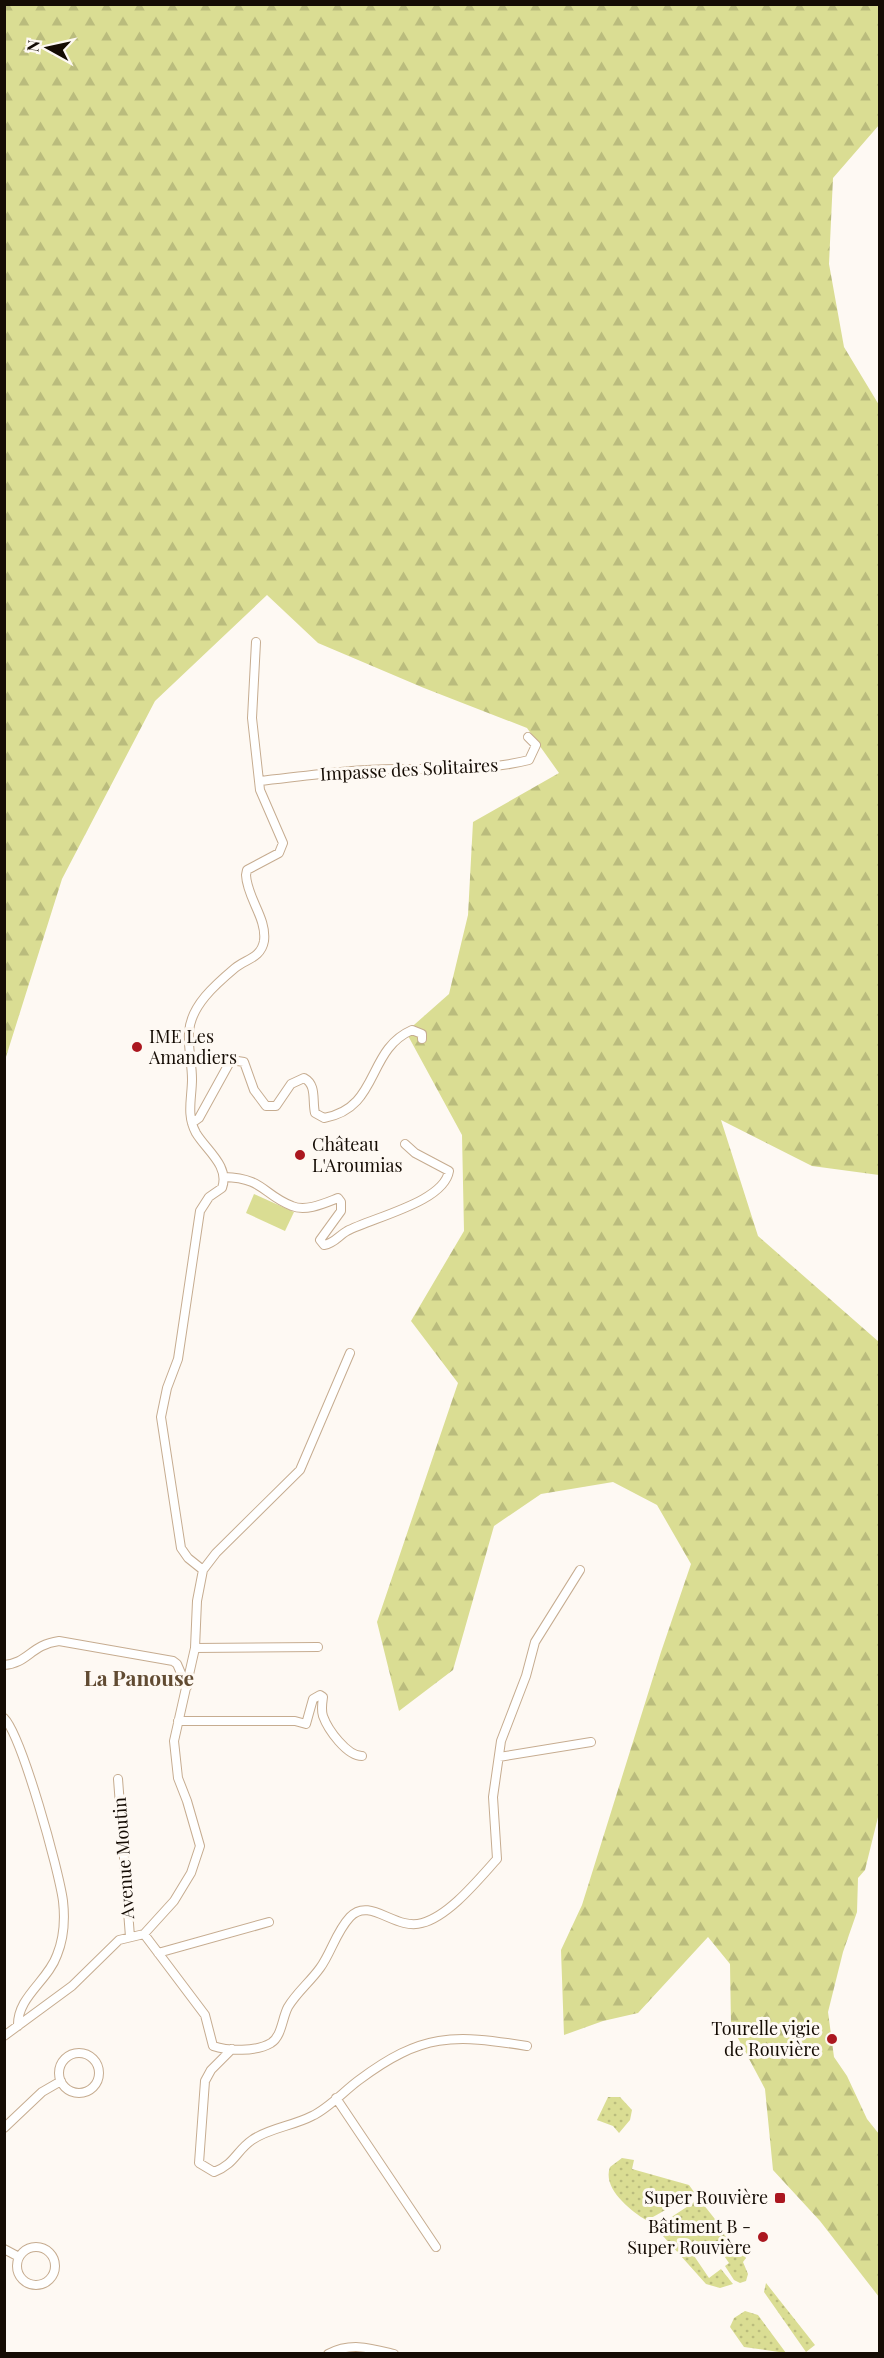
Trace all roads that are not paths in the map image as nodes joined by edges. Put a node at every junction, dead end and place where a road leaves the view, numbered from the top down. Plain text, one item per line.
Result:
1 (256, 642) dead end
2 (528, 737) dead end
3 (259, 781) junction
4 (422, 1039) dead end
5 (192, 1123) junction
6 (405, 1144) dead end
7 (225, 1177) junction
8 (350, 1353) dead end
9 (203, 1570) junction
10 (580, 1570) dead end
11 (318, 1647) dead end
12 (195, 1648) junction
13 (4, 1665) edge
14 (187, 1687) junction
15 (4, 1718) edge
16 (178, 1721) junction
17 (591, 1742) dead end
18 (362, 1756) dead end
19 (499, 1757) junction
20 (118, 1779) dead end
21 (269, 1922) dead end
22 (144, 1934) junction
23 (130, 1937) junction
24 (158, 1953) junction
25 (18, 2026) junction
26 (4, 2036) edge
27 (527, 2046) dead end
28 (232, 2049) junction
29 (61, 2081) junction
30 (336, 2098) junction
31 (4, 2128) edge
32 (436, 2247) dead end
33 (4, 2249) edge
34 (19, 2257) junction
35 (328, 2354) edge
36 (394, 2354) edge

1 - 3 street
2 - 3 street, Impasse des Solitaires
3 - 5 street
4 - 5 street
5 - 7 street
6 - 7 street
7 - 9 street
8 - 9 street
9 - 12 street
10 - 19 street
11 - 12 street
12 - 14 street
13 - 14 street
14 - 16 street
15 - 25 street
16 - 18 street
16 - 22 street
17 - 19 street
19 - 28 street
20 - 23 street, Avenue Moutin
21 - 24 street
22 - 23 street
22 - 24 street
23 - 25 street
24 - 28 street
25 - 26 street
27 - 30 street
28 - 30 street
29 - 29 street
29 - 31 street
30 - 32 street
33 - 34 street
34 - 34 street
35 - 36 street

